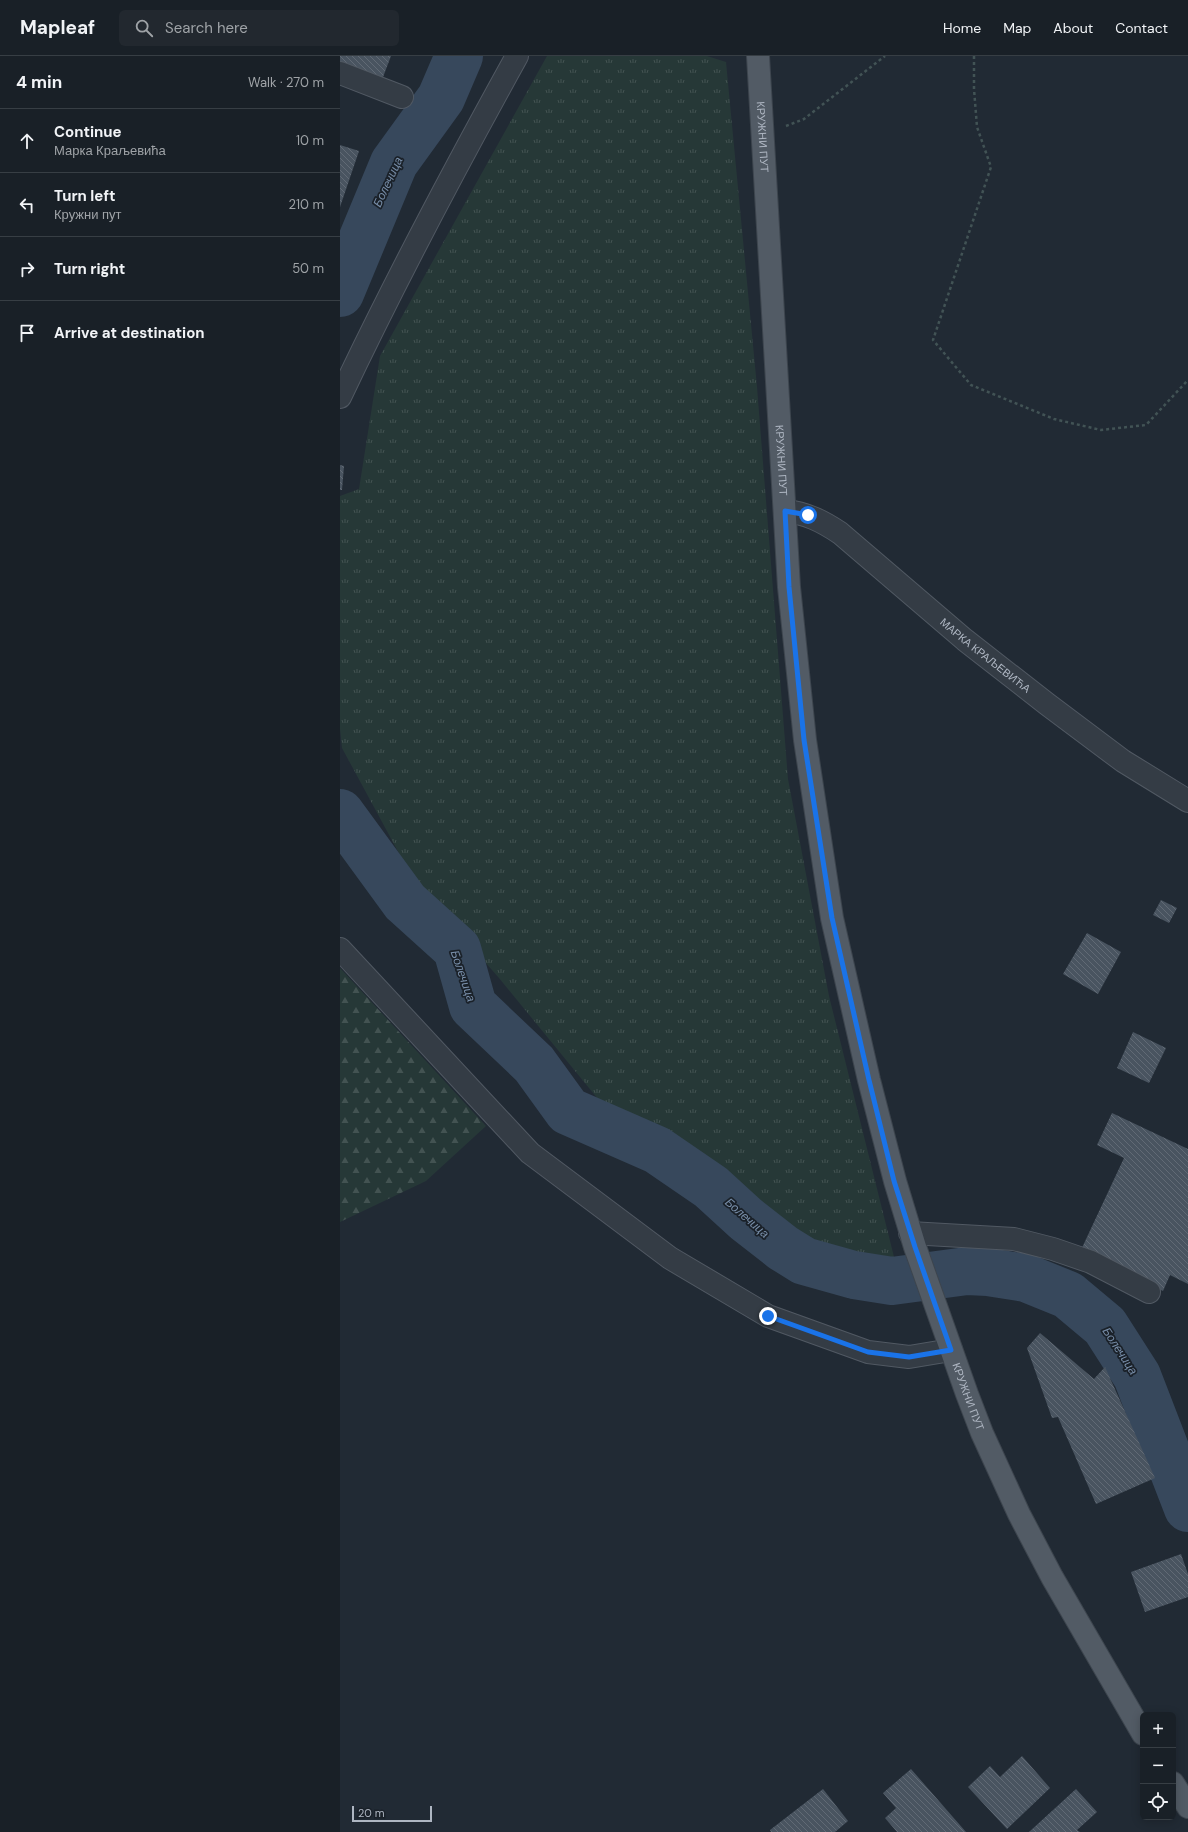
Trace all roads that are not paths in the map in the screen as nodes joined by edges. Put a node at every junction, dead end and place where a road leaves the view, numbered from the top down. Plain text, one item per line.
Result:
1 (517, 56) edge
2 (758, 56) edge
3 (340, 73) edge
4 (402, 97) dead end
5 (340, 398) edge
6 (785, 511) junction
7 (1188, 802) edge
8 (340, 949) edge
9 (913, 1240) junction
10 (1149, 1292) dead end
11 (951, 1350) junction
12 (1140, 1729) edge
13 (1174, 1784) edge
14 (1188, 1807) edge

1 - 5 street
2 - 6 main road, КРУЖНИ ПУТ
3 - 4 street
6 - 7 street, МАРКА КРАЉЕВИЋА
6 - 9 main road, КРУЖНИ ПУТ
8 - 11 street
9 - 10 street
9 - 11 main road, КРУЖНИ ПУТ
11 - 12 main road, КРУЖНИ ПУТ
13 - 14 main road

